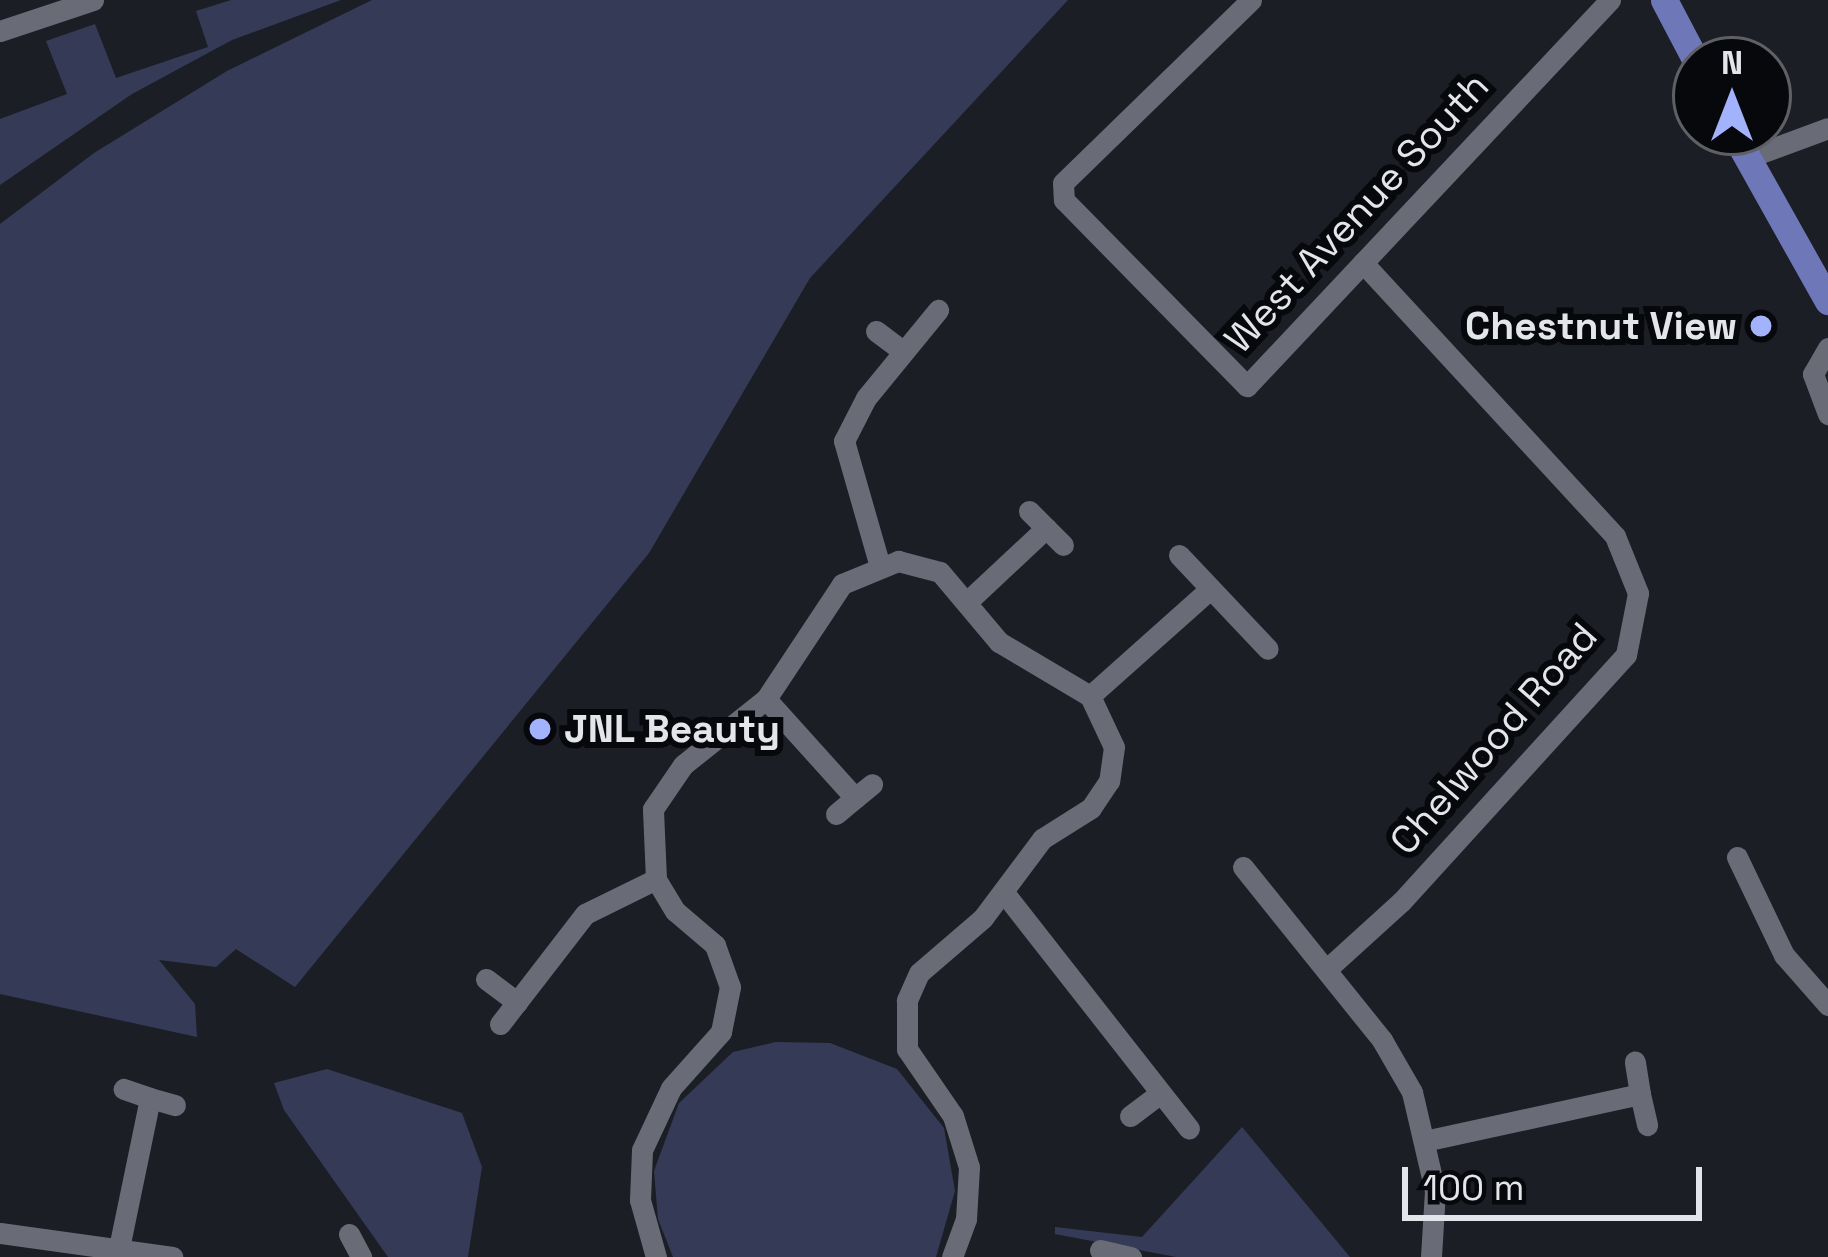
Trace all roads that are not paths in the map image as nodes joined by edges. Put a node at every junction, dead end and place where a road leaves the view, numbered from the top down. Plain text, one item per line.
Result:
1 (93, 0) edge
2 (1252, 0) edge
3 (1610, 0) edge
4 (1669, 2) edge
5 (0, 31) edge
6 (1685, 36) edge
7 (1828, 128) edge
8 (1747, 158) joint
9 (1363, 263) junction
10 (1828, 301) edge
11 (938, 310) dead end
12 (876, 331) dead end
13 (1828, 348) edge
14 (903, 352) junction
15 (1828, 414) edge
16 (1029, 511) dead end
17 (1046, 528) junction
18 (1063, 545) dead end
19 (1179, 555) dead end
20 (888, 562) junction
21 (1210, 589) junction
22 (968, 601) junction
23 (1268, 649) dead end
24 (1090, 696) junction
25 (766, 699) junction
26 (836, 814) dead end
27 (1737, 857) dead end
28 (1243, 867) dead end
29 (656, 879) junction
30 (1005, 894) junction
31 (1327, 969) junction
32 (486, 980) dead end
33 (518, 1002) junction
34 (1828, 1005) edge
35 (500, 1024) dead end
36 (1635, 1061) dead end
37 (124, 1089) dead end
38 (1160, 1094) junction
39 (1640, 1094) junction
40 (150, 1098) junction
41 (175, 1105) dead end
42 (1130, 1116) dead end
43 (1646, 1126) dead end
44 (1189, 1129) dead end
45 (1429, 1140) junction
46 (0, 1233) edge
47 (349, 1234) dead end
48 (118, 1248) junction
49 (1100, 1250) dead end
50 (172, 1257) edge
51 (362, 1257) edge
52 (656, 1257) edge
53 (952, 1257) edge
54 (1131, 1257) edge
55 (1431, 1257) edge

1 - 5 street
2 - 9 street, West Avenue South
3 - 9 street, West Avenue South
4 - 6 main road
7 - 8 street
8 - 10 main road
9 - 31 street, Chelwood Road
11 - 14 street
12 - 14 street
13 - 15 street
14 - 20 street
16 - 17 street
17 - 18 street
17 - 22 street
19 - 21 street
20 - 22 street
20 - 25 street
21 - 23 street
21 - 24 street
22 - 24 street
24 - 30 street
25 - 26 street
25 - 29 street
27 - 34 street
28 - 31 street
29 - 33 street
29 - 52 street
30 - 38 street
30 - 53 street
31 - 45 street
32 - 33 street
33 - 35 street
36 - 39 street
37 - 40 street
38 - 42 street
38 - 44 street
39 - 43 street
39 - 45 street
40 - 41 street
40 - 48 street
45 - 55 street
46 - 48 street
47 - 51 street
48 - 50 street
49 - 54 street

